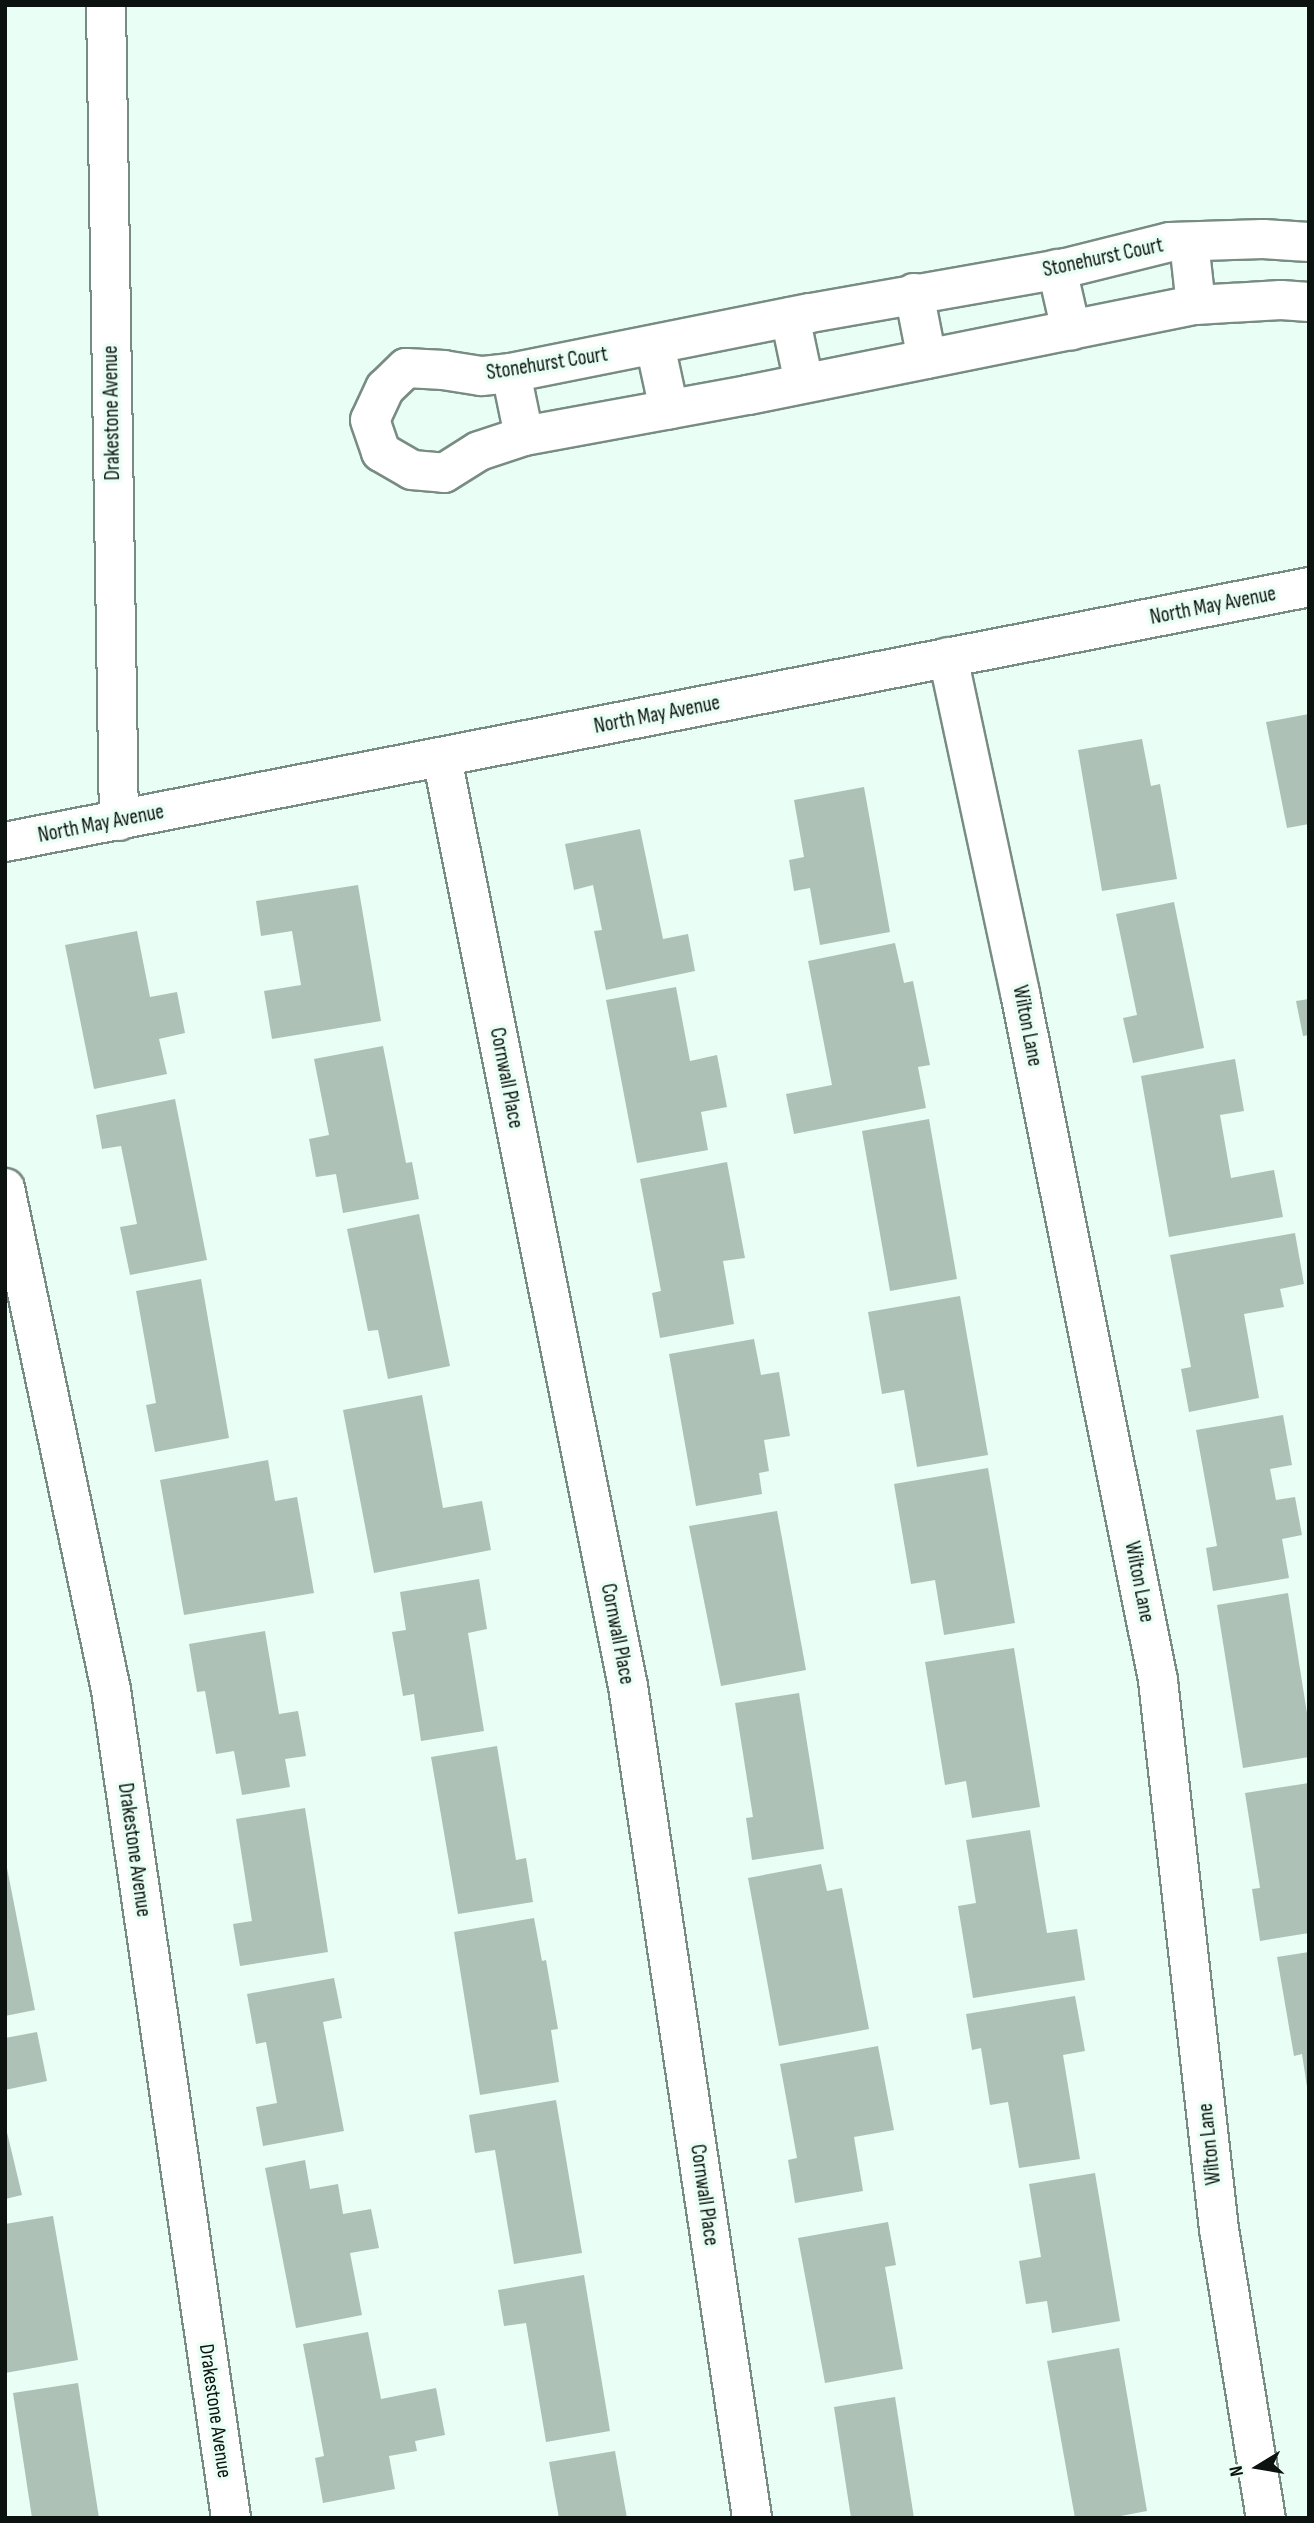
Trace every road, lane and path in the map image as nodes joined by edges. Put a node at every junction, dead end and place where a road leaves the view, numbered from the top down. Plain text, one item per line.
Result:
1 (106, 5) edge
2 (1189, 242) junction
3 (1309, 242) edge
4 (1057, 269) junction
5 (914, 293) junction
6 (1309, 302) edge
7 (1196, 305) junction
8 (790, 317) junction
9 (1071, 330) junction
10 (655, 345) junction
11 (926, 359) junction
12 (511, 373) junction
13 (804, 383) junction
14 (669, 409) junction
15 (524, 436) junction
16 (1309, 587) edge
17 (948, 657) junction
18 (442, 758) junction
19 (119, 821) junction
20 (5, 842) edge
21 (5, 1188) edge
22 (230, 2518) edge
23 (752, 2518) edge
24 (1266, 2518) edge

1 - 19 street, Drakestone Avenue
2 - 3 street, Stonehurst Court
2 - 4 street, Stonehurst Court
2 - 7 street
4 - 5 street, Stonehurst Court
4 - 9 street
5 - 8 street, Stonehurst Court
5 - 11 street
6 - 7 street, Stonehurst Court
7 - 9 street, Stonehurst Court
8 - 10 street, Stonehurst Court
8 - 13 street
9 - 11 street, Stonehurst Court
10 - 12 street, Stonehurst Court
10 - 14 street
11 - 13 street, Stonehurst Court
12 - 15 street
12 - 15 street, Stonehurst Court
13 - 14 street, Stonehurst Court
14 - 15 street, Stonehurst Court
16 - 17 street, North May Avenue
17 - 18 street, North May Avenue
17 - 24 street, Wilton Lane
18 - 19 street, North May Avenue
18 - 23 street, Cornwall Place
19 - 20 street, North May Avenue
21 - 22 street, Drakestone Avenue

